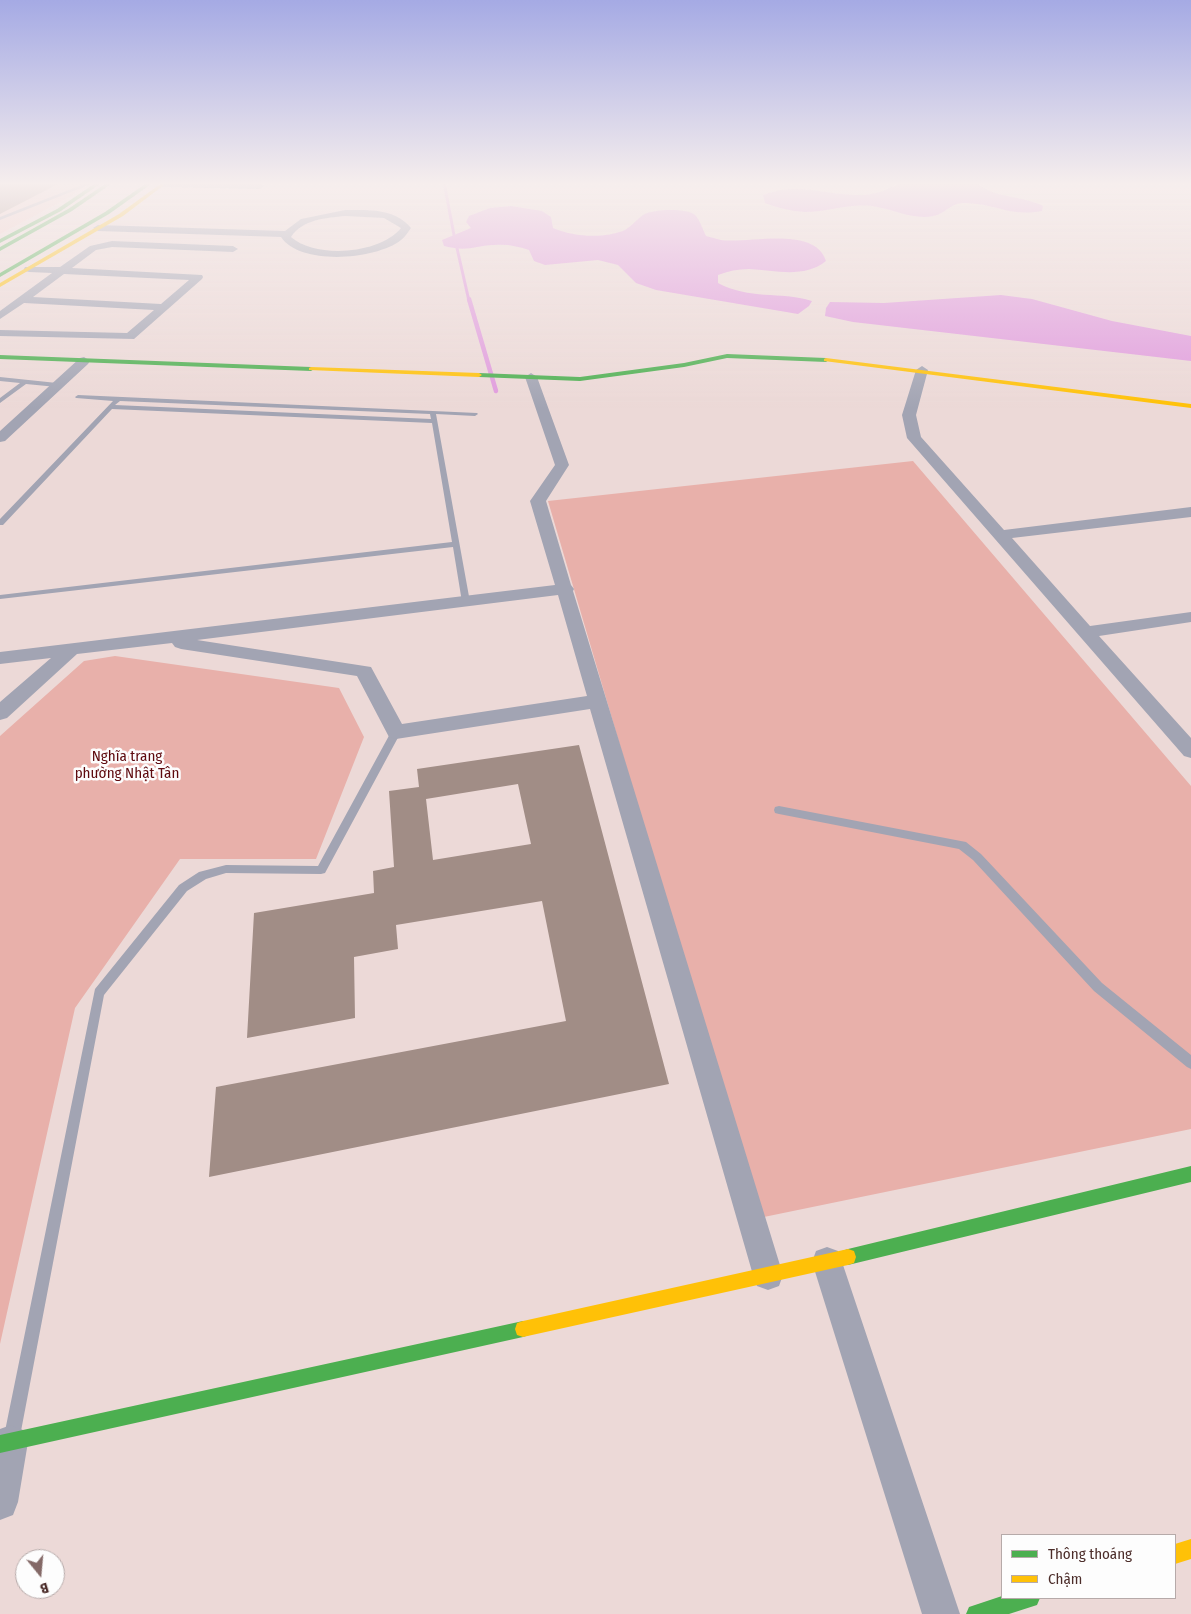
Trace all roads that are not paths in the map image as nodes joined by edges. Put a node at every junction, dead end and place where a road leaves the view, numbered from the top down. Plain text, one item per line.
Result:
1 (31, 257) edge
2 (49, 257) edge
3 (80, 257) edge
4 (29, 269) junction
5 (62, 271) junction
6 (0, 275) edge
7 (0, 285) edge
8 (21, 300) junction
9 (165, 306) junction
10 (0, 316) edge
11 (0, 333) edge
12 (0, 357) edge
13 (84, 361) junction
14 (922, 370) junction
15 (531, 377) junction
16 (0, 379) edge
17 (25, 382) junction
18 (57, 385) junction
19 (78, 397) dead end
20 (118, 398) junction
21 (0, 401) edge
22 (111, 406) junction
23 (282, 406) junction
24 (1191, 406) edge
25 (433, 412) junction
26 (276, 414) junction
27 (475, 414) dead end
28 (434, 421) junction
29 (0, 438) edge
30 (1191, 512) edge
31 (0, 522) edge
32 (1000, 535) junction
33 (455, 544) junction
34 (566, 589) junction
35 (0, 597) edge
36 (466, 602) junction
37 (1191, 617) edge
38 (1087, 632) junction
39 (153, 639) junction
40 (72, 649) junction
41 (0, 658) edge
42 (599, 701) junction
43 (0, 713) edge
44 (396, 732) junction
45 (1191, 751) edge
46 (779, 810) dead end
47 (1191, 1063) edge
48 (1191, 1174) edge
49 (826, 1262) junction
50 (768, 1275) junction
51 (5, 1443) edge
52 (0, 1502) edge
53 (1191, 1550) edge
54 (1176, 1554) edge
55 (1027, 1599) edge
56 (941, 1614) edge
57 (976, 1614) edge

1 - 6 main road
2 - 4 main road
3 - 5 street
4 - 5 street
4 - 7 main road
5 - 8 street
5 - 9 street
8 - 9 street
8 - 10 street
9 - 11 street
12 - 13 main road
13 - 15 main road
13 - 18 street
14 - 15 main road
14 - 24 main road
14 - 32 street
15 - 34 street
16 - 17 lane
17 - 18 lane
17 - 21 lane
18 - 29 street
19 - 20 lane
20 - 22 lane
20 - 23 lane
22 - 26 lane
22 - 31 lane
23 - 25 lane
23 - 26 lane
25 - 27 lane
25 - 28 lane
26 - 28 lane
28 - 33 lane
30 - 32 street
32 - 38 street
33 - 35 lane
33 - 36 lane
34 - 36 street
34 - 42 street
36 - 39 street
37 - 38 street
38 - 45 street
39 - 40 street
39 - 44 street
40 - 41 street
40 - 43 street
42 - 44 street
42 - 50 street
44 - 51 lane
46 - 47 lane
48 - 49 main road
49 - 50 main road
49 - 56 street
50 - 51 main road
51 - 52 street
53 - 54 main road
55 - 57 main road

